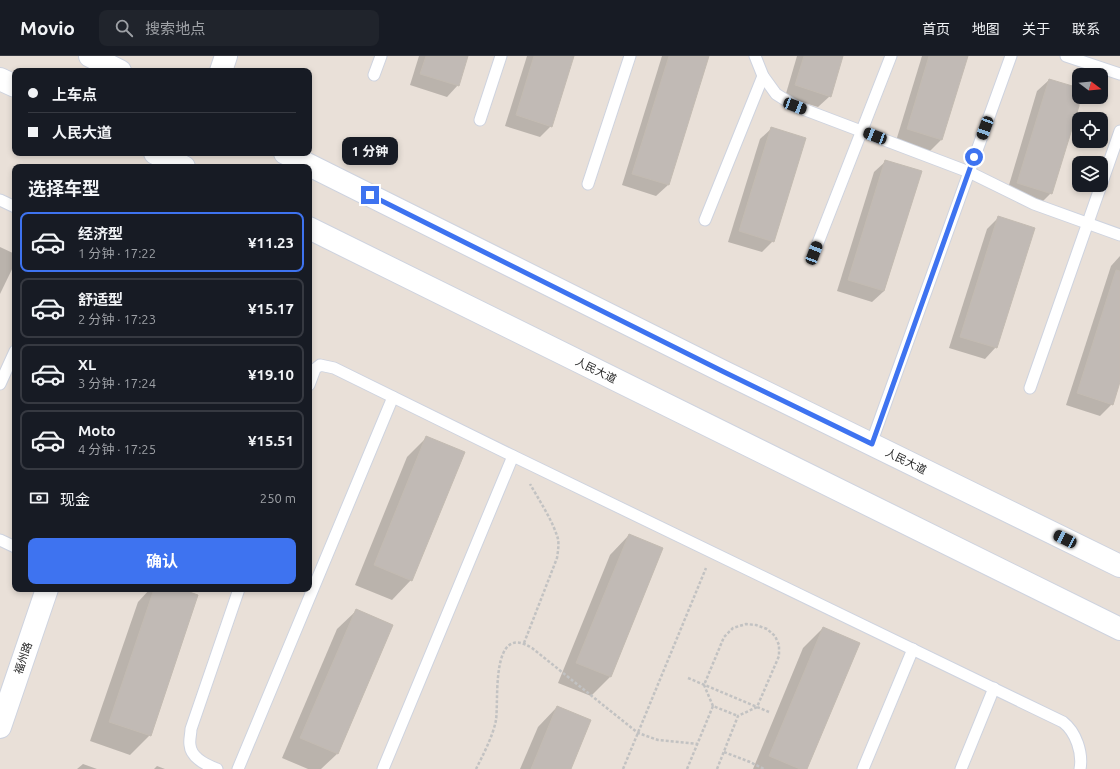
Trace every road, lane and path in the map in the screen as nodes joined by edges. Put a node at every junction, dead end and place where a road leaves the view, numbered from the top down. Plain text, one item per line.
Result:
1 (90, 56) edge
2 (226, 56) edge
3 (380, 56) edge
4 (501, 56) edge
5 (630, 56) edge
6 (755, 56) edge
7 (891, 56) edge
8 (1011, 56) edge
9 (1066, 56) edge
10 (114, 68) edge
11 (222, 68) edge
12 (1120, 74) edge
13 (374, 75) dead end
14 (763, 76) junction
15 (0, 79) edge
16 (12, 85) edge
17 (480, 120) dead end
18 (862, 131) junction
19 (1120, 131) edge
20 (161, 156) edge
21 (291, 156) edge
22 (178, 164) edge
23 (307, 164) edge
24 (312, 166) edge
25 (969, 172) junction
26 (588, 184) dead end
27 (0, 200) edge
28 (12, 206) edge
29 (705, 220) dead end
30 (1088, 224) junction
31 (312, 229) edge
32 (1120, 235) edge
33 (814, 253) dead end
34 (12, 358) edge
35 (312, 378) edge
36 (0, 384) edge
37 (1030, 388) dead end
38 (393, 397) junction
39 (872, 444) junction
40 (513, 456) junction
41 (0, 540) edge
42 (12, 546) edge
43 (713, 552) junction
44 (1120, 566) edge
45 (312, 591) edge
46 (46, 592) edge
47 (238, 592) edge
48 (312, 592) edge
49 (1120, 629) edge
50 (524, 643) junction
51 (913, 649) junction
52 (688, 678) dead end
53 (704, 685) junction
54 (994, 688) junction
55 (713, 706) junction
56 (757, 707) junction
57 (769, 712) dead end
58 (738, 716) junction
59 (0, 727) edge
60 (638, 733) junction
61 (698, 744) junction
62 (724, 752) junction
63 (211, 768) edge
64 (238, 769) edge
65 (383, 769) edge
66 (476, 769) edge
67 (623, 769) edge
68 (687, 769) edge
69 (717, 769) edge
70 (764, 769) edge
71 (863, 769) edge
72 (961, 769) edge
73 (1080, 769) edge

1 - 10 street
2 - 11 street
3 - 13 lane
4 - 17 lane
5 - 26 lane
6 - 14 lane
7 - 18 lane
8 - 25 lane
9 - 12 lane
14 - 18 lane
14 - 29 lane
15 - 16 street
18 - 25 lane
18 - 33 lane
19 - 30 lane
20 - 22 street
21 - 23 street, 人民大道
24 - 39 street, 人民大道
25 - 30 lane
25 - 39 lane
27 - 28 lane
30 - 32 lane
30 - 37 lane
31 - 49 street, 人民大道
34 - 36 lane
35 - 38 lane
38 - 40 lane
38 - 45 lane
39 - 44 street, 人民大道
40 - 43 lane
40 - 50 path
40 - 65 lane
41 - 42 lane
43 - 51 lane
43 - 60 path
46 - 59 street, 福州路
47 - 63 lane
48 - 64 lane
50 - 60 path
50 - 66 path
51 - 54 lane
51 - 71 lane
52 - 53 path
53 - 55 path
53 - 56 path
53 - 56 path
54 - 72 lane
54 - 73 lane
55 - 58 path
55 - 61 path
56 - 57 path
56 - 58 path
58 - 62 path
60 - 61 path
60 - 67 path
61 - 68 path
62 - 69 path
62 - 70 path

